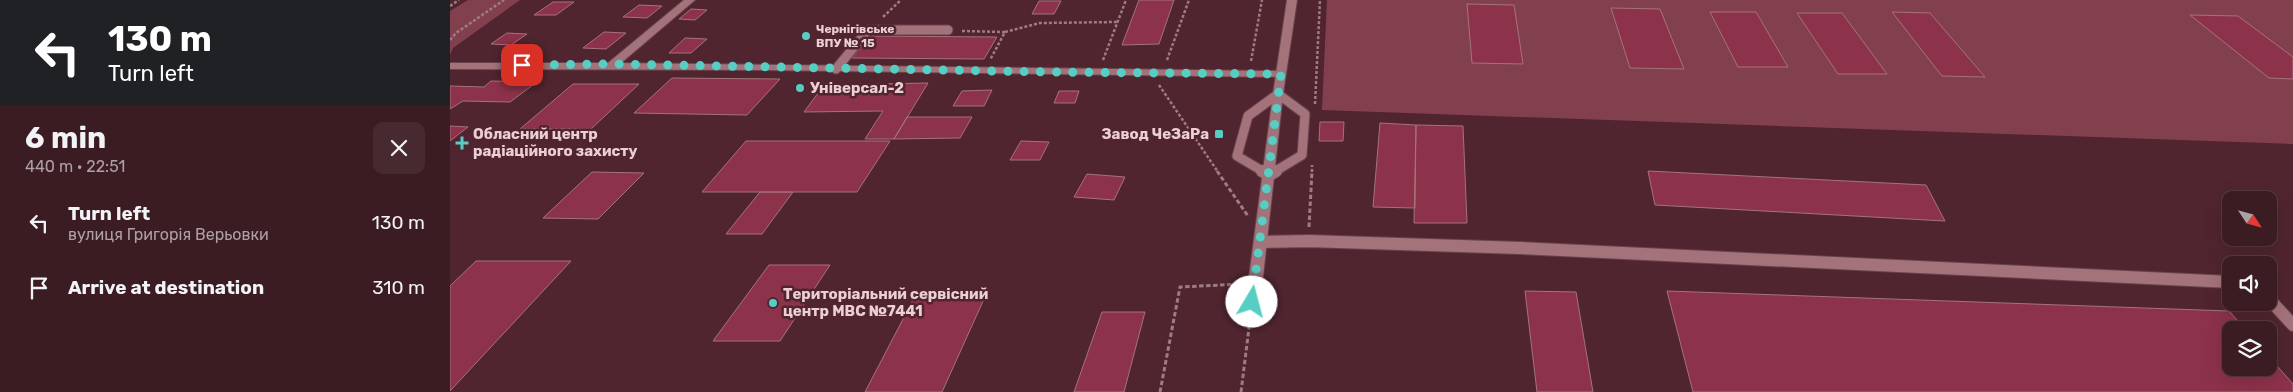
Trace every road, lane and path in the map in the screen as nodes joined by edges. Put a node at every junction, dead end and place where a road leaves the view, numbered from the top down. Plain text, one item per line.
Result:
1 (459, 0) edge
2 (504, 0) edge
3 (690, 0) edge
4 (1126, 0) edge
5 (1189, 0) edge
6 (1262, 0) edge
7 (1292, 0) edge
8 (450, 6) edge
9 (1118, 22) junction
10 (948, 30) joint
11 (1005, 32) junction
12 (450, 40) edge
13 (612, 64) junction
14 (450, 66) edge
15 (836, 69) junction
16 (984, 71) junction
17 (1099, 72) junction
18 (1249, 73) junction
19 (1281, 74) junction
20 (1160, 78) junction
21 (1278, 94) junction
22 (1268, 175) junction
23 (1261, 239) junction
24 (1256, 277) dead end
25 (2222, 282) edge
26 (2277, 308) edge
27 (2293, 325) edge
28 (1160, 392) edge
29 (1241, 392) edge

1 - 8 path
2 - 12 path
3 - 13 street
4 - 9 path
5 - 20 path
6 - 18 path
7 - 19 street
9 - 11 path
9 - 17 path
10 - 11 path
10 - 15 lane
11 - 16 path
13 - 14 street
13 - 15 street
15 - 16 street
16 - 17 street
17 - 20 street
18 - 19 street
18 - 20 street
19 - 21 street
20 - 23 path
21 - 22 street
21 - 22 lane
21 - 22 lane
22 - 23 street
23 - 24 street
23 - 25 lane
26 - 27 lane
28 - 29 path

